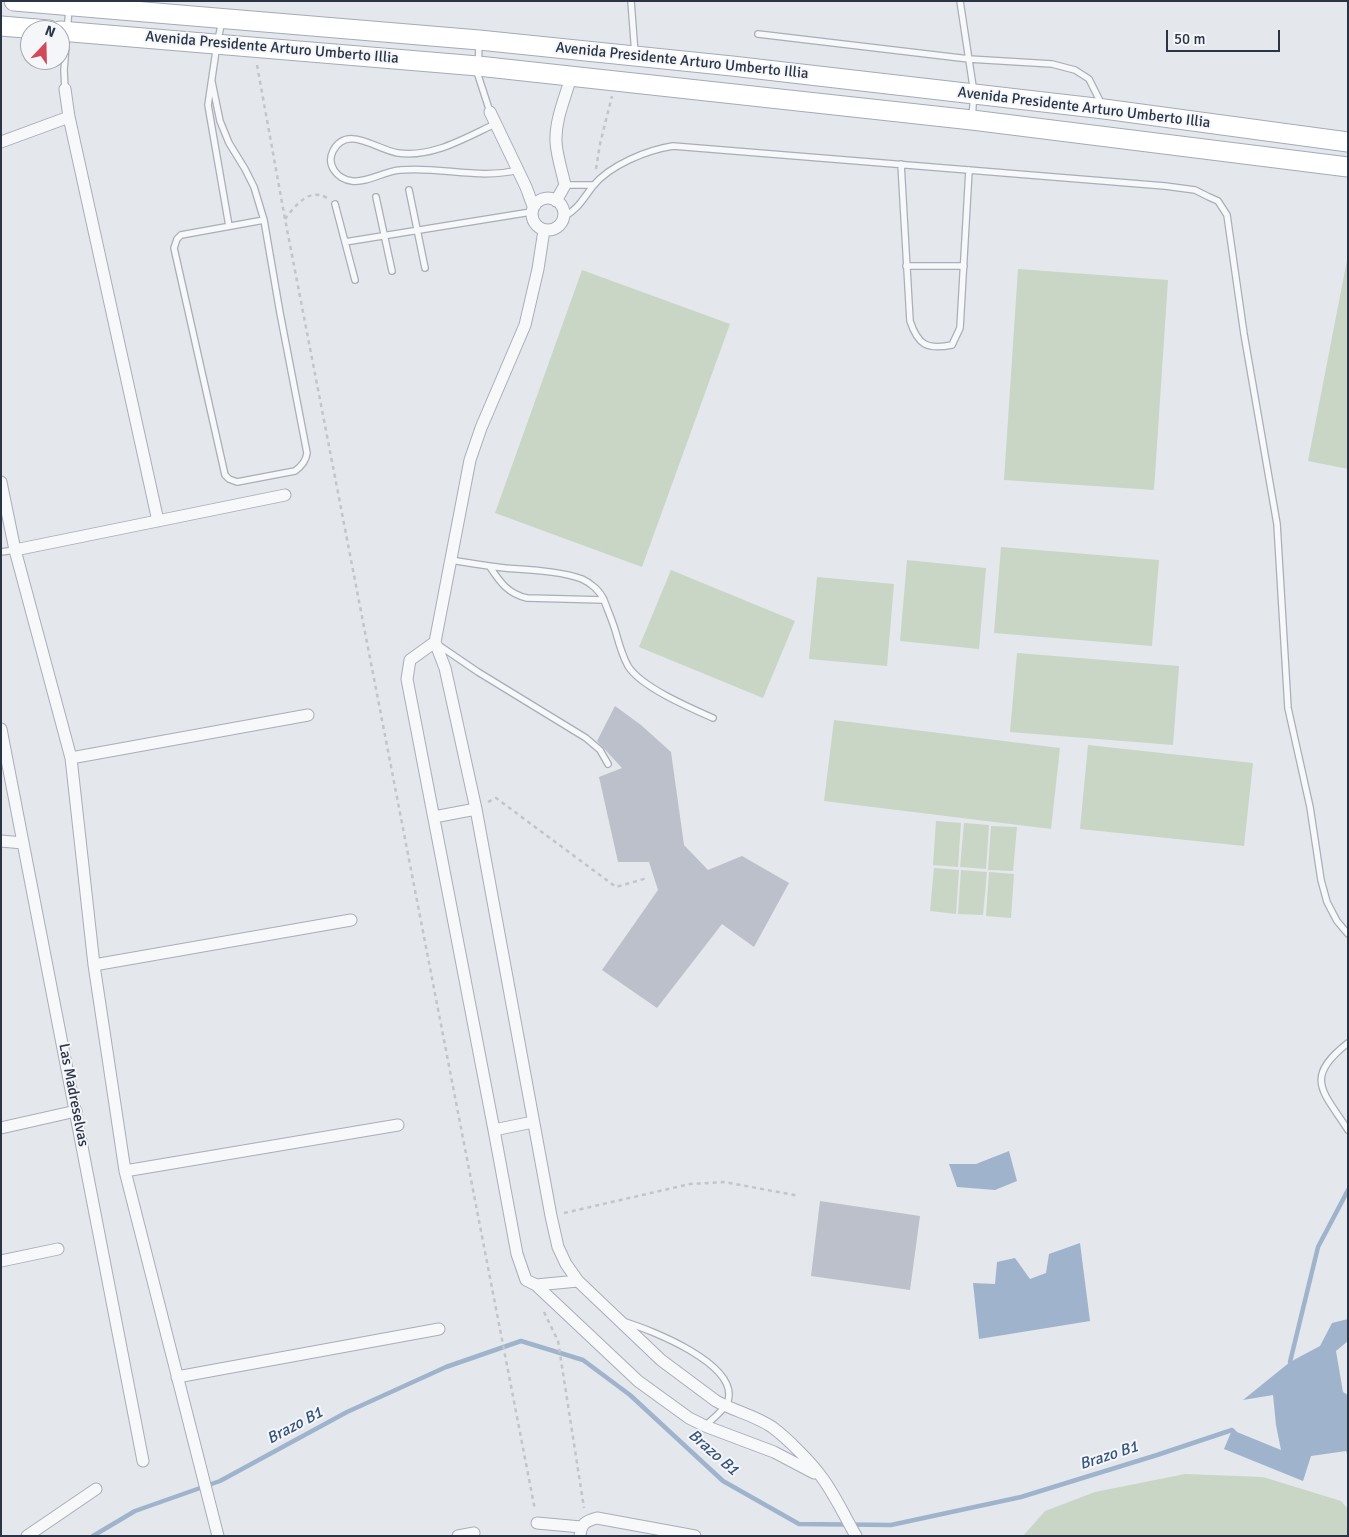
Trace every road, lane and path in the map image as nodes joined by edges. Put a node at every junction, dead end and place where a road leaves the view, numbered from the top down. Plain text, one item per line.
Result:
1 (14, 1) edge
2 (631, 1) edge
3 (960, 1) edge
4 (69, 6) junction
5 (223, 19) junction
6 (63, 20) edge
7 (1, 26) edge
8 (20, 28) edge
9 (70, 32) edge
10 (758, 34) dead end
11 (479, 40) junction
12 (217, 44) junction
13 (636, 56) junction
14 (969, 59) junction
15 (478, 66) junction
16 (64, 70) edge
17 (571, 76) junction
18 (260, 80) dead end
19 (212, 82) junction
20 (64, 89) joint
21 (974, 93) junction
22 (1104, 109) junction
23 (490, 112) joint
24 (609, 112) dead end
25 (68, 117) junction
26 (972, 120) junction
27 (495, 124) junction
28 (1, 142) edge
29 (1348, 142) edge
30 (900, 164) junction
31 (1348, 166) edge
32 (518, 170) junction
33 (969, 170) junction
34 (565, 185) junction
35 (594, 185) junction
36 (409, 190) dead end
37 (376, 197) dead end
38 (556, 201) junction
39 (335, 204) joint
40 (532, 209) junction
41 (564, 217) junction
42 (285, 219) junction
43 (264, 220) junction
44 (230, 226) junction
45 (544, 230) junction
46 (417, 231) junction
47 (384, 236) junction
48 (345, 242) junction
49 (906, 266) junction
50 (964, 266) junction
51 (425, 268) dead end
52 (392, 271) dead end
53 (355, 280) dead end
54 (1, 482) edge
55 (285, 495) dead end
56 (158, 521) junction
57 (15, 550) junction
58 (1, 552) edge
59 (451, 560) junction
60 (490, 566) junction
61 (604, 600) junction
62 (435, 642) junction
63 (308, 715) dead end
64 (713, 718) dead end
65 (1, 729) edge
66 (71, 758) junction
67 (608, 764) dead end
68 (476, 809) junction
69 (434, 817) junction
70 (1, 841) edge
71 (23, 843) junction
72 (647, 878) dead end
73 (351, 920) dead end
74 (1348, 934) edge
75 (94, 965) junction
76 (1348, 1043) edge
77 (76, 1111) junction
78 (533, 1122) junction
79 (398, 1126) dead end
80 (1, 1128) edge
81 (494, 1130) junction
82 (1348, 1130) edge
83 (125, 1171) junction
84 (799, 1196) dead end
85 (550, 1216) junction
86 (58, 1250) dead end
87 (1, 1261) edge
88 (578, 1281) junction
89 (536, 1285) junction
90 (618, 1320) junction
91 (439, 1329) dead end
92 (558, 1341) dead end
93 (177, 1377) junction
94 (725, 1406) junction
95 (705, 1426) junction
96 (144, 1461) dead end
97 (823, 1478) junction
98 (96, 1489) dead end
99 (538, 1523) joint
100 (582, 1528) edge
101 (474, 1533) dead end
102 (27, 1536) edge
103 (218, 1536) edge
104 (458, 1536) edge
105 (695, 1536) edge
106 (856, 1536) edge

1 - 4 main road, Avenida Presidente Arturo Umberto Illia
2 - 13 lane
3 - 14 lane
4 - 5 main road, Avenida Presidente Arturo Umberto Illia
4 - 6 lane
5 - 11 main road, Avenida Presidente Arturo Umberto Illia
5 - 12 lane
7 - 8 main road, Avenida Presidente Arturo Umberto Illia
9 - 12 main road, Avenida Presidente Arturo Umberto Illia
10 - 14 lane
11 - 13 main road, Avenida Presidente Arturo Umberto Illia
11 - 15 lane
12 - 15 main road, Avenida Presidente Arturo Umberto Illia
12 - 19 lane
13 - 21 main road, Avenida Presidente Arturo Umberto Illia
14 - 21 lane
14 - 22 lane
15 - 17 main road, Avenida Presidente Arturo Umberto Illia
15 - 23 lane
16 - 20 lane
17 - 26 main road, Avenida Presidente Arturo Umberto Illia
17 - 34 street
18 - 42 path
19 - 43 lane
19 - 44 lane
20 - 25 street
21 - 22 main road, Avenida Presidente Arturo Umberto Illia
21 - 26 lane
22 - 29 main road, Avenida Presidente Arturo Umberto Illia
23 - 27 street
24 - 35 path
25 - 28 street
25 - 56 street
26 - 31 main road, Avenida Presidente Arturo Umberto Illia
27 - 32 street
27 - 32 lane
30 - 33 lane
30 - 35 lane
30 - 49 lane
32 - 40 street
33 - 50 lane
33 - 74 lane
34 - 35 lane
34 - 38 street
35 - 41 lane
36 - 46 lane
37 - 47 lane
38 - 40 street
38 - 41 street
39 - 42 path
39 - 48 lane
40 - 45 street
40 - 46 lane
41 - 45 street
42 - 99 path
43 - 44 lane
43 - 44 lane
45 - 59 street
46 - 47 lane
46 - 51 lane
47 - 48 lane
47 - 52 lane
48 - 53 lane
49 - 50 lane
49 - 50 lane
54 - 57 street
55 - 56 street
56 - 57 street
57 - 58 lane
57 - 66 street
59 - 60 lane
59 - 62 street
60 - 61 lane
60 - 61 lane
61 - 64 lane
62 - 67 lane
62 - 68 street
62 - 69 street
63 - 66 street
65 - 71 street, Las Madreselvas
66 - 75 street
68 - 69 street
68 - 72 path
68 - 78 street
69 - 81 street
70 - 71 street
71 - 77 street, Las Madreselvas
73 - 75 street
75 - 83 street
76 - 82 lane
77 - 80 street
77 - 96 street, Las Madreselvas
78 - 81 street
78 - 85 street
79 - 83 street
81 - 89 street
83 - 93 street
84 - 85 path
85 - 88 street
86 - 87 street
88 - 89 street
88 - 90 street
89 - 95 street
90 - 94 street
90 - 94 lane
91 - 93 street
92 - 100 path
93 - 103 street
94 - 95 lane
94 - 97 street
95 - 97 street
97 - 106 street
98 - 102 street
99 - 100 street
100 - 105 street
101 - 104 street

